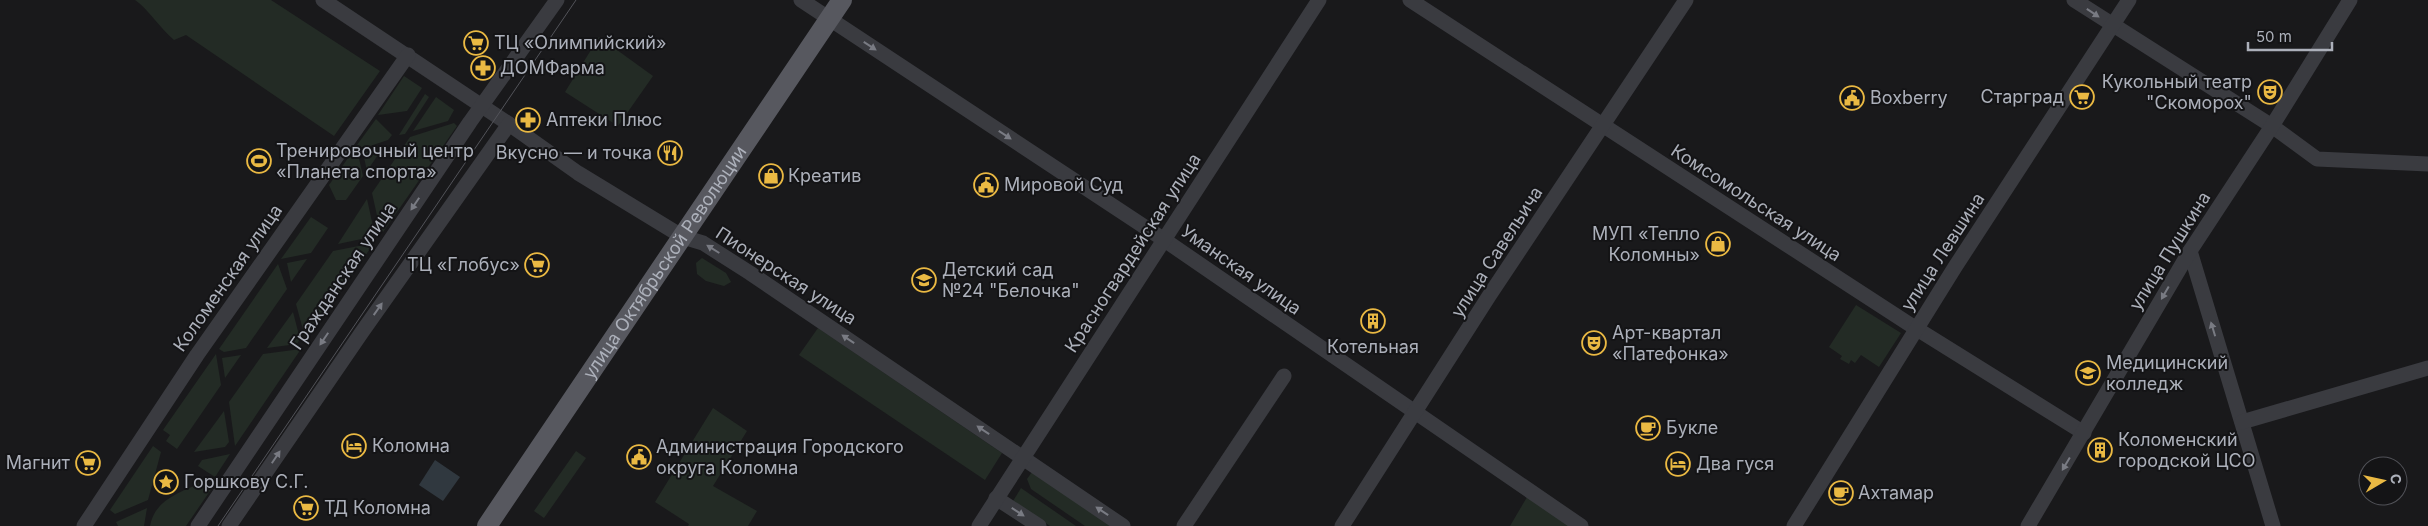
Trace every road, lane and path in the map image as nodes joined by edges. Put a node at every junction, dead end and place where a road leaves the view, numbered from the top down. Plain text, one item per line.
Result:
1 (323, 0) edge
2 (557, 0) edge
3 (801, 0) edge
4 (842, 0) edge
5 (1320, 0) edge
6 (1410, 0) edge
7 (1686, 0) edge
8 (2074, 0) edge
9 (2129, 0) edge
10 (2350, 0) edge
11 (829, 19) junction
12 (2112, 26) junction
13 (408, 55) junction
14 (482, 106) junction
15 (509, 124) junction
16 (1603, 126) junction
17 (2272, 126) junction
18 (2428, 164) edge
19 (683, 237) junction
20 (1164, 239) junction
21 (2190, 251) junction
22 (1916, 328) junction
23 (2428, 368) edge
24 (1284, 376) dead end
25 (1414, 413) junction
26 (2242, 422) junction
27 (2084, 433) junction
28 (1023, 457) junction
29 (996, 498) junction
30 (84, 526) edge
31 (198, 526) edge
32 (229, 526) edge
33 (487, 526) edge
34 (978, 526) edge
35 (1039, 526) edge
36 (1123, 526) edge
37 (1184, 526) edge
38 (1342, 526) edge
39 (1581, 526) edge
40 (1794, 526) edge
41 (2028, 526) edge
42 (2273, 526) edge

1 - 13 street, Пионерская улица
2 - 14 street, Гражданская улица
3 - 11 street, Уманская улица
4 - 11 main road, улица Октябрьской Революции
5 - 20 street, Красногвардейская улица
6 - 16 street, Комсомольская улица
7 - 16 street, улица Савельича
8 -> 12 street
9 - 12 street, улица Левшина
10 - 17 street, улица Пушкина
11 - 19 main road, улица Октябрьской Революции
11 -> 20 street, Уманская улица
12 - 17 street
12 - 22 street, улица Левшина
13 - 14 street, Пионерская улица
13 - 30 street, Коломенская улица
14 - 15 street, Пионерская улица
14 -> 31 street, Гражданская улица
15 - 19 street, Пионерская улица
32 -> 15 street
16 - 22 street, Комсомольская улица
16 - 25 street, улица Савельича
17 - 18 street
17 - 21 street, улица Пушкина
28 -> 19 street, Пионерская улица
19 - 33 main road, улица Октябрьской Революции
20 - 25 street, Уманская улица
20 - 28 street, Красногвардейская улица
26 -> 21 street
21 -> 27 street, улица Пушкина
22 - 27 street, Комсомольская улица
22 - 40 street, улица Левшина
23 - 26 street
24 - 37 street
25 - 38 street, улица Савельича
25 - 39 street, Уманская улица
26 - 42 street
27 -> 41 street, улица Пушкина
28 - 29 street, Красногвардейская улица
36 -> 28 street, Пионерская улица
29 - 34 street, Красногвардейская улица
29 -> 35 street

